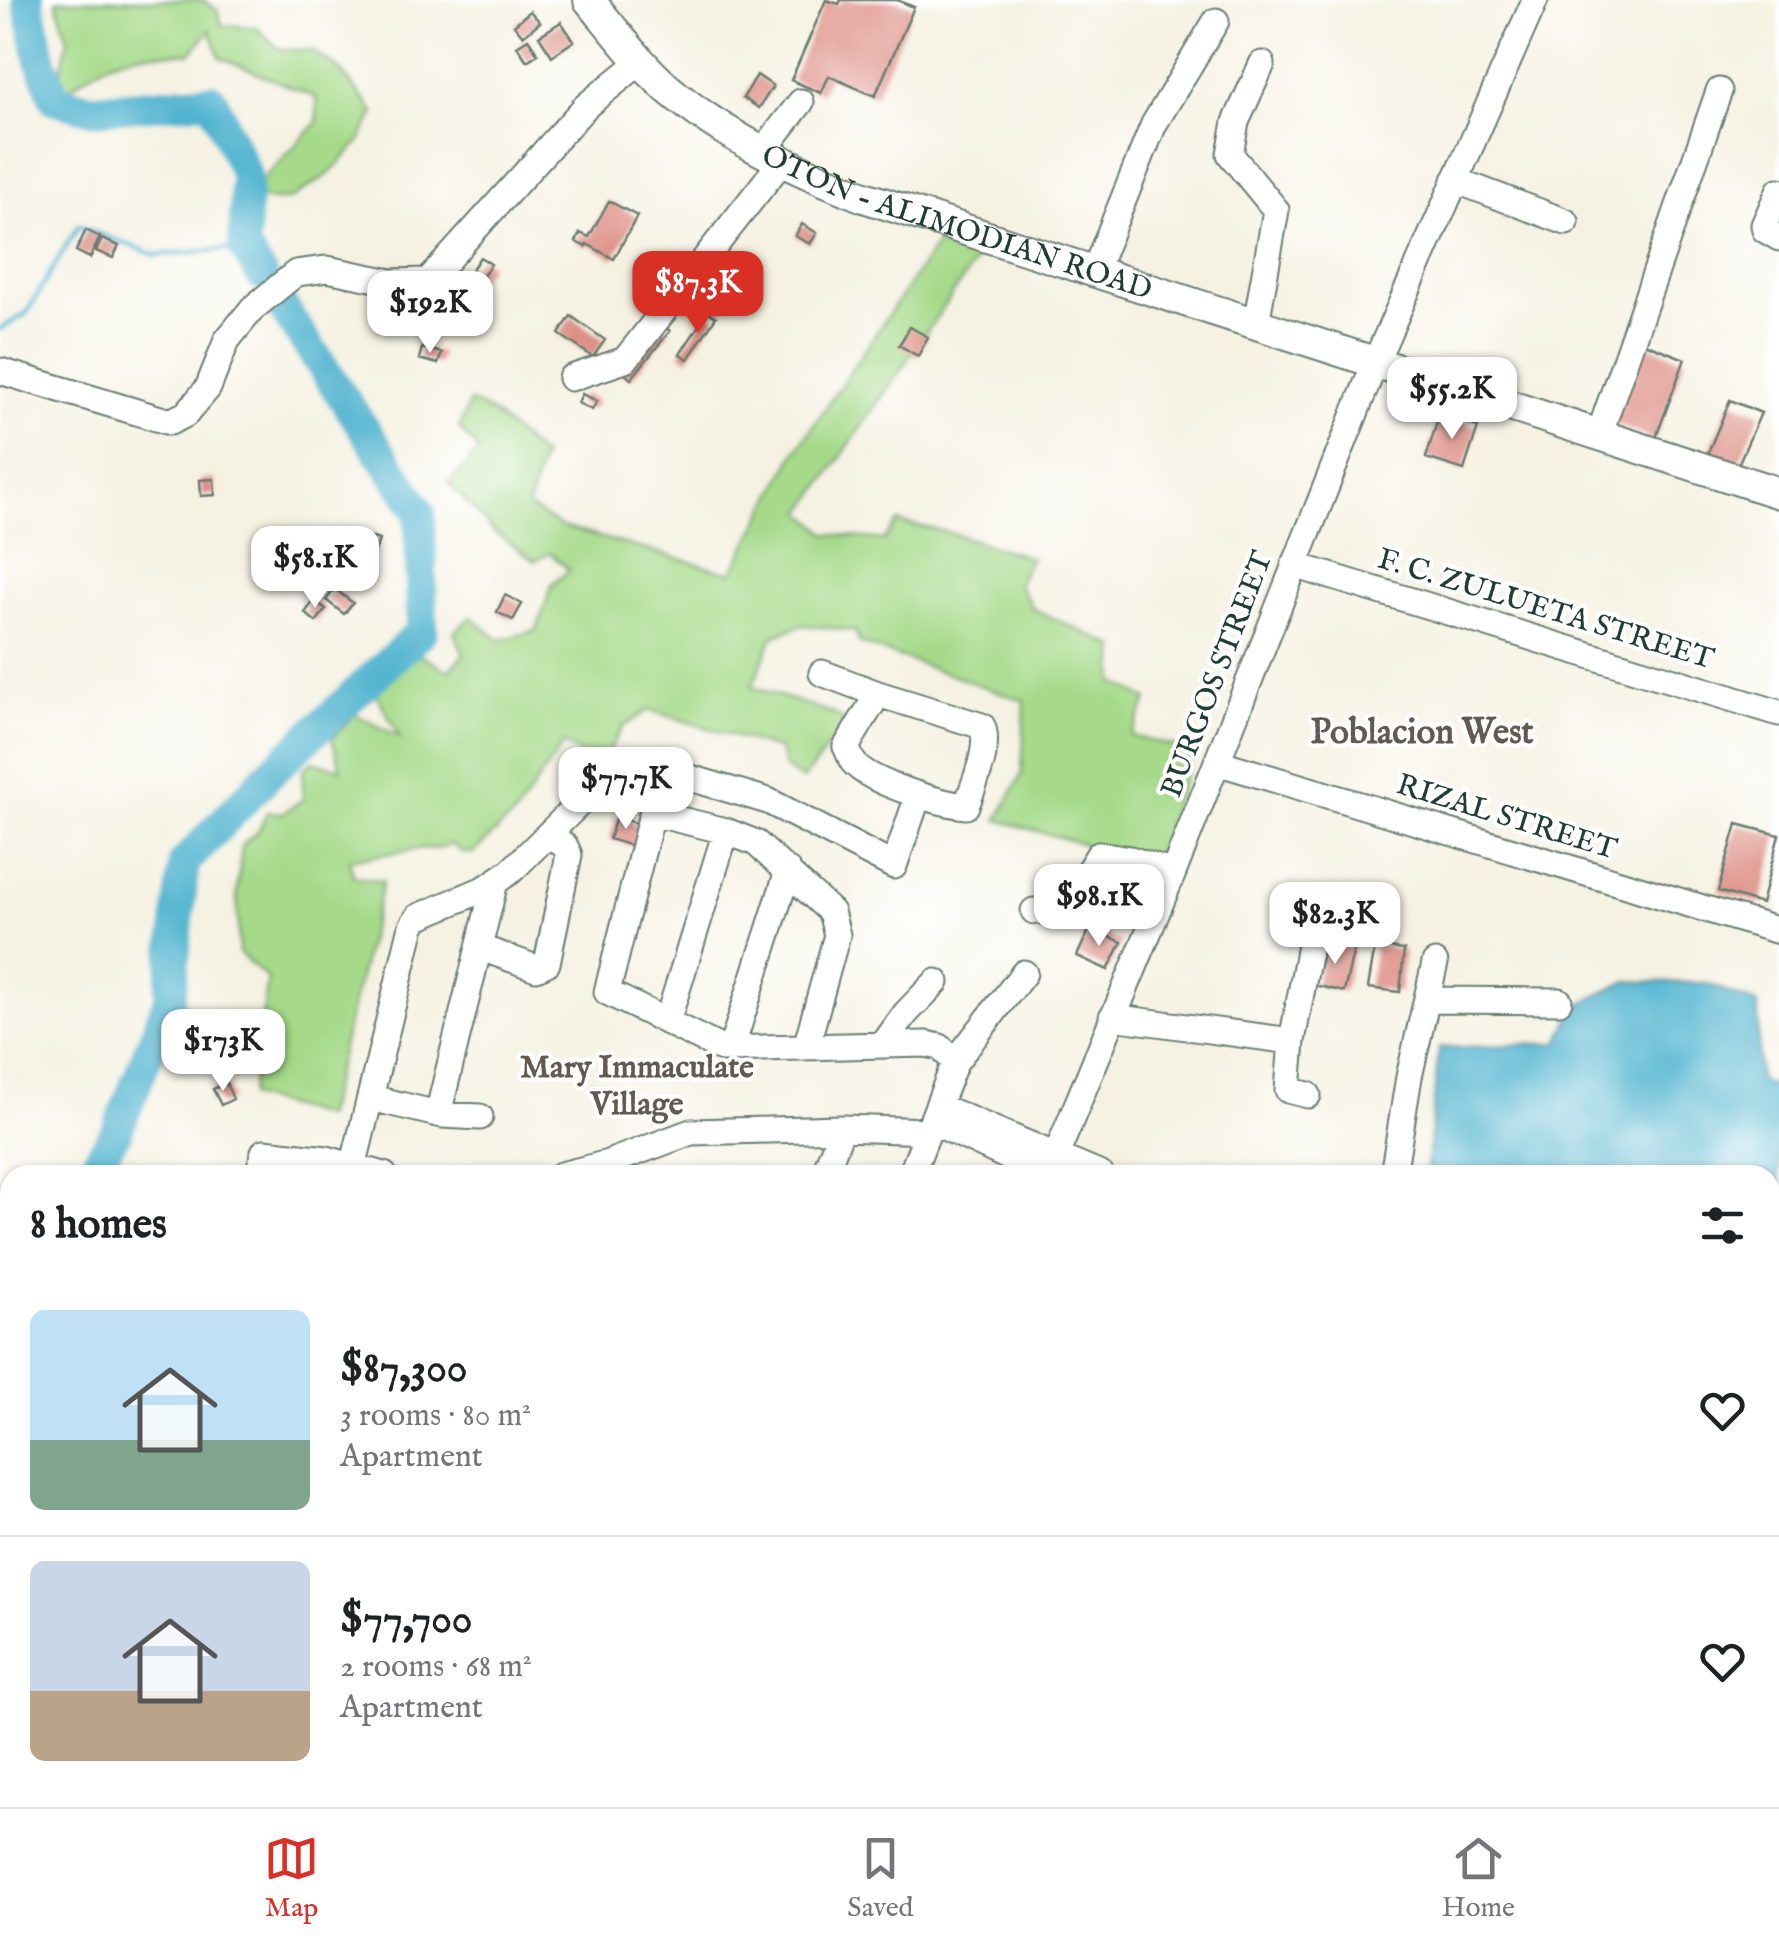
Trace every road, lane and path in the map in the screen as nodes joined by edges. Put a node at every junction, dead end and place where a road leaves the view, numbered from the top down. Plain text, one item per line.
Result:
1 (590, 0) edge
2 (1535, 0) edge
3 (1216, 21) dead end
4 (640, 62) junction
5 (1262, 64) dead end
6 (1719, 91) dead end
7 (800, 102) dead end
8 (773, 156) junction
9 (1456, 180) junction
10 (1779, 191) edge
11 (1566, 222) dead end
12 (1774, 236) edge
13 (1094, 272) junction
14 (1256, 324) junction
15 (1375, 364) junction
16 (0, 371) edge
17 (572, 378) dead end
18 (1600, 435) junction
19 (1779, 493) edge
20 (1294, 565) junction
21 (822, 673) dead end
22 (878, 694) junction
23 (1779, 713) edge
24 (1217, 762) junction
25 (663, 770) junction
26 (918, 796) junction
27 (652, 813) junction
28 (726, 831) junction
29 (548, 834) junction
30 (788, 871) junction
31 (1173, 874) junction
32 (494, 882) junction
33 (1034, 911) dead end
34 (1779, 931) edge
35 (1311, 940) dead end
36 (478, 948) junction
37 (1435, 963) dead end
38 (1024, 974) dead end
39 (936, 982) dead end
40 (1427, 1000) junction
41 (1560, 1002) dead end
42 (1112, 1017) junction
43 (667, 1022) junction
44 (1292, 1041) junction
45 (883, 1045) junction
46 (806, 1047) junction
47 (731, 1049) junction
48 (955, 1062) junction
49 (1308, 1095) dead end
50 (371, 1098) junction
51 (438, 1114) junction
52 (480, 1117) dead end
53 (933, 1120) junction
54 (842, 1128) junction
55 (261, 1165) edge
56 (317, 1165) edge
57 (353, 1165) edge
58 (616, 1165) edge
59 (828, 1165) edge
60 (915, 1165) edge
61 (1043, 1165) edge
62 (1051, 1165) edge
63 (1395, 1165) edge

1 - 4 main road, OTON - ALIMODIAN ROAD
2 - 9 street, BURGOS STREET
3 - 13 street
4 - 8 main road, OTON - ALIMODIAN ROAD
4 - 16 street
5 - 14 street
6 - 18 street
7 - 8 street
8 - 13 main road, OTON - ALIMODIAN ROAD
8 - 17 street
9 - 11 street
9 - 15 street, BURGOS STREET
10 - 12 street
13 - 14 main road, OTON - ALIMODIAN ROAD
14 - 15 main road, OTON - ALIMODIAN ROAD
15 - 18 main road, OTON - ALIMODIAN ROAD
15 - 20 street, BURGOS STREET
18 - 19 main road, OTON - ALIMODIAN ROAD
20 - 23 street, F. C. ZULUETA STREET
20 - 24 street, BURGOS STREET
21 - 22 street
22 - 26 street
22 - 26 street
24 - 31 street, BURGOS STREET
24 - 34 street, RIZAL STREET
25 - 26 street
25 - 27 street
25 - 29 street
27 - 28 street
27 - 43 street
28 - 30 street
28 - 43 street
29 - 32 street
29 - 36 street
30 - 46 street
30 - 47 street
31 - 33 street
31 - 42 street, BURGOS STREET
32 - 36 street
32 - 50 street
35 - 44 street
36 - 51 street
37 - 40 street
38 - 48 street
39 - 45 street
40 - 41 street
40 - 63 street
42 - 44 street
42 - 62 street, BURGOS STREET
43 - 47 street
44 - 49 street
45 - 46 street
45 - 48 street
46 - 47 street
48 - 53 street
50 - 51 street
50 - 57 street
51 - 52 street
53 - 54 street
53 - 60 street
53 - 61 street
54 - 58 street
54 - 59 street
55 - 56 street

